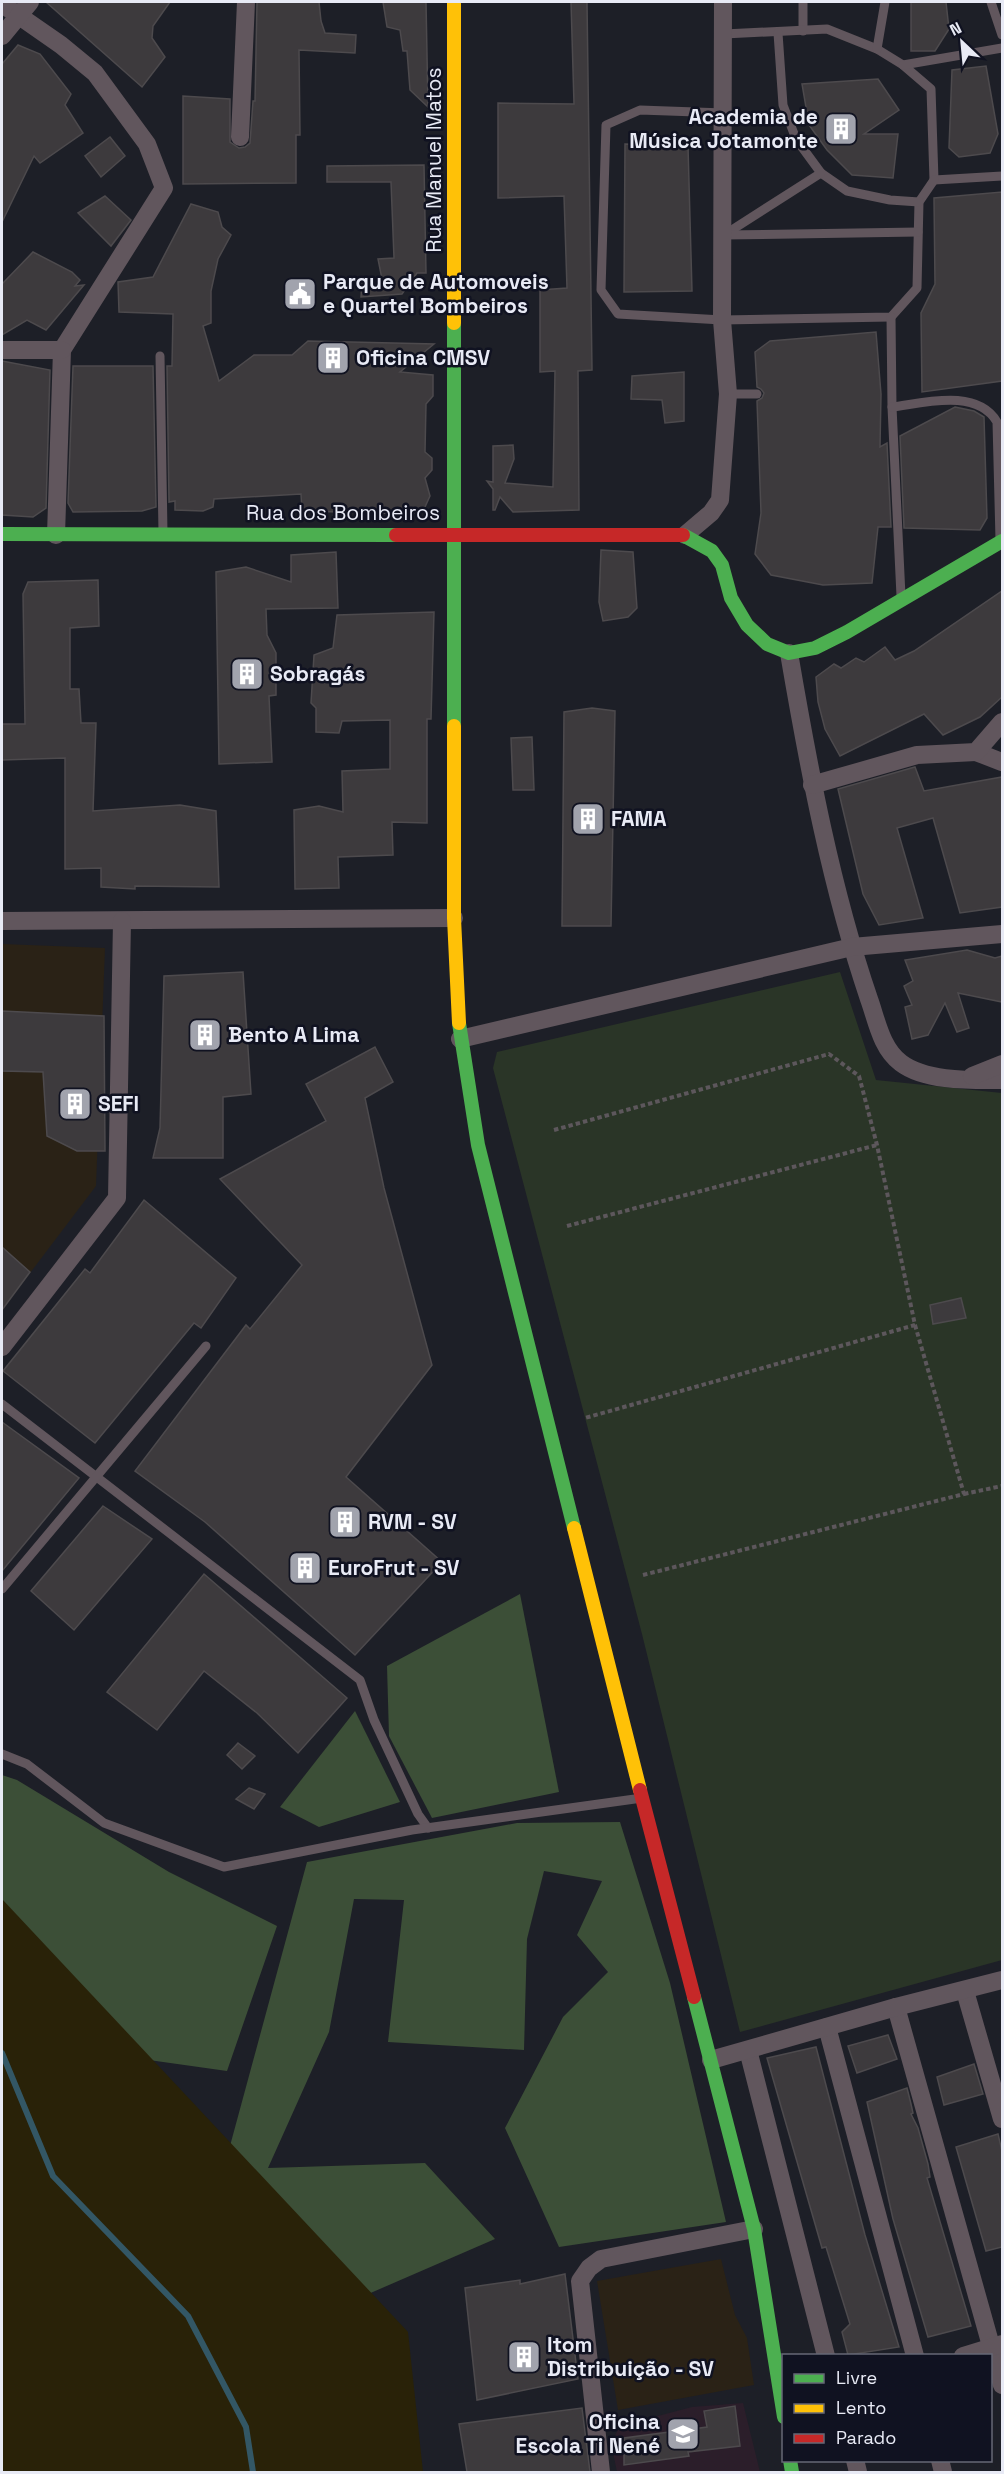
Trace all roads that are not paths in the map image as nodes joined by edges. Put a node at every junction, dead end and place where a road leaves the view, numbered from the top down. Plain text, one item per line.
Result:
1 (246, 2) edge
2 (454, 2) edge
3 (723, 2) edge
4 (803, 2) edge
5 (885, 2) edge
6 (991, 2) edge
7 (2, 4) edge
8 (24, 8) edge
9 (803, 31) junction
10 (778, 33) junction
11 (724, 34) junction
12 (1002, 35) edge
13 (2, 36) edge
14 (1002, 48) edge
15 (877, 49) junction
16 (903, 65) junction
17 (724, 113) junction
18 (240, 137) dead end
19 (821, 173) junction
20 (1002, 176) edge
21 (934, 180) junction
22 (919, 202) junction
23 (918, 232) junction
24 (724, 235) junction
25 (891, 317) junction
26 (722, 320) junction
27 (2, 350) edge
28 (62, 350) junction
29 (160, 356) dead end
30 (728, 394) junction
31 (757, 394) dead end
32 (892, 407) junction
33 (163, 533) junction
34 (2, 534) edge
35 (455, 534) junction
36 (56, 535) junction
37 (685, 535) junction
38 (1001, 542) edge
39 (901, 600) junction
40 (789, 653) junction
41 (1002, 722) edge
42 (976, 752) junction
43 (1002, 762) edge
44 (812, 785) junction
45 (454, 918) junction
46 (2, 921) edge
47 (122, 921) junction
48 (1002, 934) edge
49 (852, 947) junction
50 (460, 1039) junction
51 (1002, 1064) edge
52 (1002, 1080) edge
53 (959, 1081) junction
54 (206, 1346) dead end
55 (2, 1347) edge
56 (2, 1404) edge
57 (96, 1476) junction
58 (2, 1589) edge
59 (2, 1754) edge
60 (642, 1798) junction
61 (428, 1827) junction
62 (1002, 1980) edge
63 (965, 1991) junction
64 (896, 2007) junction
65 (827, 2027) junction
66 (748, 2050) junction
67 (711, 2061) junction
68 (1002, 2119) edge
69 (754, 2229) junction
70 (998, 2345) edge
71 (826, 2354) edge
72 (915, 2354) edge
73 (966, 2354) edge
74 (1002, 2385) edge
75 (782, 2402) edge
76 (600, 2472) edge

1 - 18 street
2 - 35 main road, Rua Manuel Matos
3 - 11 street
4 - 9 lane
5 - 15 lane
6 - 12 lane
7 - 8 street
8 - 13 street
8 - 28 street
9 - 10 lane
9 - 15 lane
10 - 11 lane
10 - 19 lane
11 - 17 street
14 - 16 lane
15 - 16 lane
16 - 21 lane
17 - 24 street
17 - 26 lane
19 - 22 lane
19 - 24 lane
20 - 21 lane
21 - 22 lane
22 - 23 lane
23 - 24 lane
23 - 25 lane
24 - 26 street
25 - 26 lane
25 - 32 lane
26 - 30 street
27 - 28 street
28 - 36 street
29 - 33 lane
30 - 31 lane
30 - 37 street
32 - 38 lane
32 - 39 lane
33 - 35 main road, Rua dos Bombeiros
33 - 36 main road, Rua dos Bombeiros
34 - 36 main road, Rua dos Bombeiros
35 - 37 main road, Rua dos Bombeiros
35 - 45 main road, Rua Manuel Matos
37 - 40 main road
38 - 39 main road
39 - 40 main road
40 - 44 street
41 - 42 street
42 - 43 street
42 - 44 street
44 - 49 street
45 - 47 street
45 - 50 main road, Rua Manuel Matos
46 - 47 street
47 - 55 street
48 - 49 street
49 - 50 street
49 - 53 street
50 - 60 main road, Rua Manuel Matos
51 - 53 street
52 - 53 street
54 - 57 lane
56 - 57 lane
57 - 58 lane
57 - 61 lane
59 - 61 lane
60 - 61 lane
60 - 67 main road, Rua Manuel Matos
62 - 63 street
63 - 64 street
63 - 68 street
64 - 65 street
64 - 70 street
65 - 66 street
65 - 72 street
66 - 67 street
66 - 71 street
67 - 69 main road, Rua Manuel Matos
69 - 75 main road, Rua Manuel Matos
69 - 76 street
70 - 73 street
70 - 74 street

